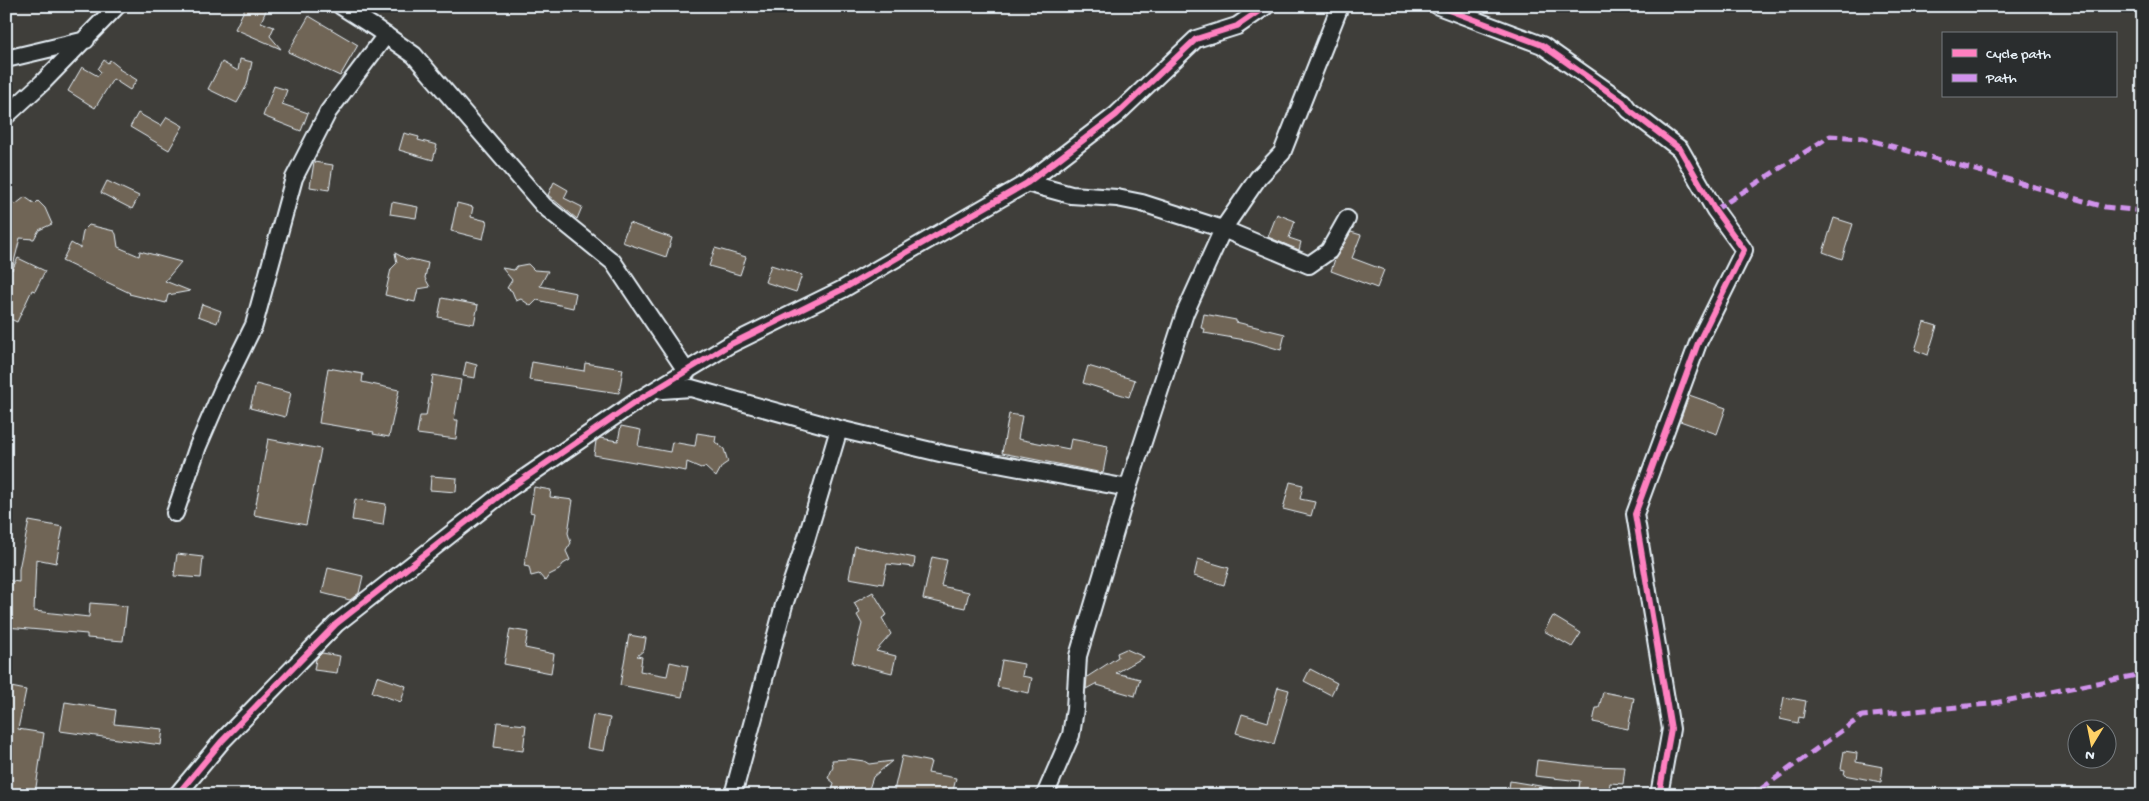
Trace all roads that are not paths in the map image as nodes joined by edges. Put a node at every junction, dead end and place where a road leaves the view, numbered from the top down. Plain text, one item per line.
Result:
1 (117, 6) edge
2 (341, 6) edge
3 (1266, 6) edge
4 (1340, 6) edge
5 (1438, 6) edge
6 (386, 35) junction
7 (86, 40) junction
8 (6, 59) edge
9 (6, 116) edge
10 (1027, 183) junction
11 (1347, 219) dead end
12 (1223, 229) junction
13 (687, 372) junction
14 (657, 390) junction
15 (839, 429) junction
16 (1128, 488) junction
17 (175, 512) dead end
18 (178, 795) edge
19 (733, 795) edge
20 (1045, 795) edge
21 (1659, 795) edge

1 - 7 street
2 - 6 street
3 - 10 street
4 - 12 street
5 - 21 street
6 - 13 street
6 - 17 street
7 - 8 street
7 - 9 street
10 - 12 street
10 - 13 street
11 - 12 street
12 - 16 street
13 - 14 street
14 - 15 street
14 - 18 street
15 - 16 street
15 - 19 street
16 - 20 street

